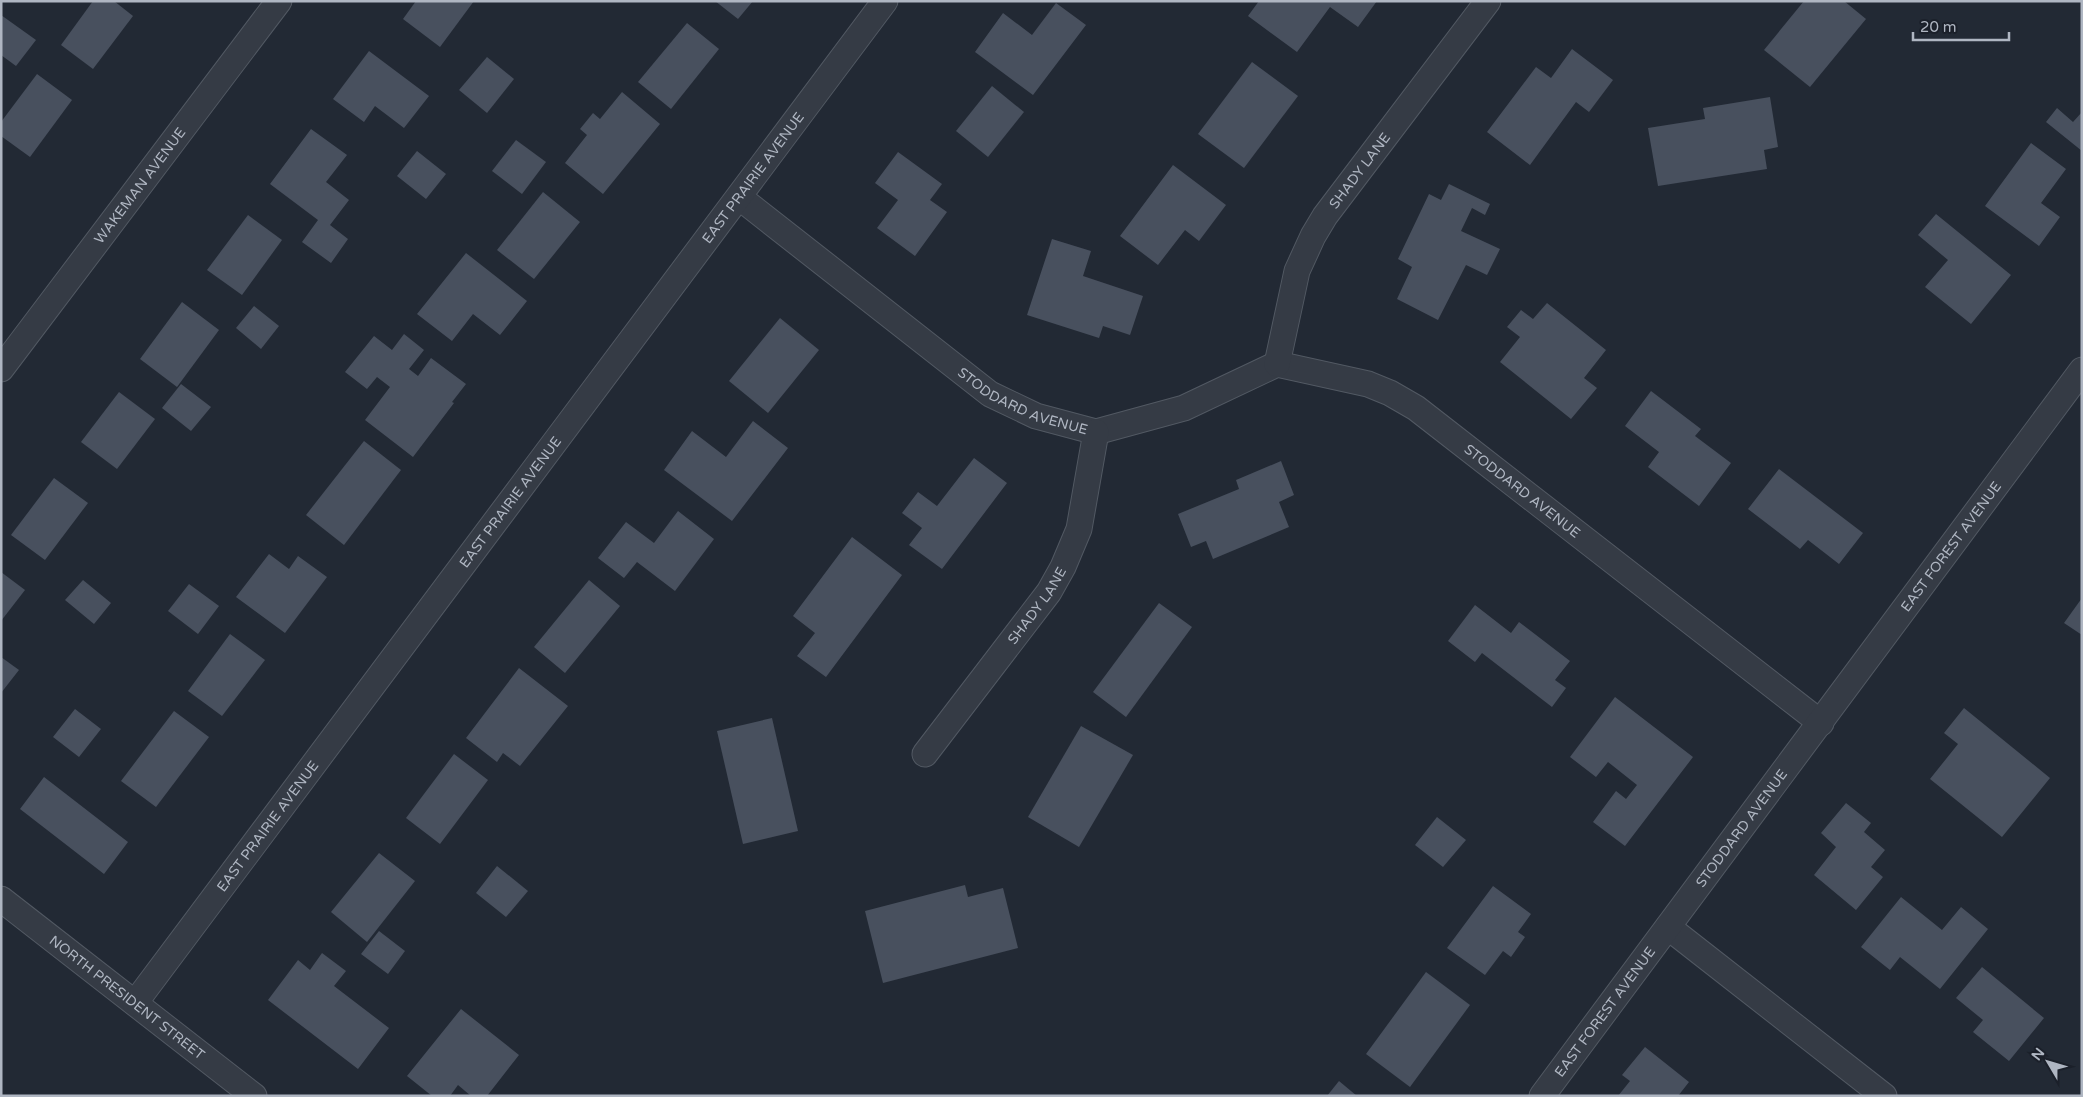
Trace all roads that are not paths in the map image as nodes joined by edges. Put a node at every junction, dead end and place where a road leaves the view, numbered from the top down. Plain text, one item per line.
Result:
1 (279, 1) edge
2 (885, 1) edge
3 (1488, 1) edge
4 (739, 197) junction
5 (1277, 364) junction
6 (1, 369) edge
7 (2082, 370) edge
8 (1096, 432) junction
9 (1820, 723) junction
10 (925, 754) dead end
11 (1, 899) edge
12 (1668, 927) junction
13 (135, 1003) junction
14 (254, 1096) edge
15 (1542, 1096) edge
16 (1884, 1096) edge

1 - 6 street, WAKEMAN AVENUE
2 - 4 street, EAST PRAIRIE AVENUE
3 - 5 street, SHADY LANE
4 - 8 street, STODDARD AVENUE
4 - 13 street, EAST PRAIRIE AVENUE
5 - 8 street, STODDARD AVENUE
5 - 9 street, STODDARD AVENUE
7 - 9 street, EAST FOREST AVENUE
8 - 10 street, SHADY LANE
9 - 12 street, STODDARD AVENUE
11 - 13 street, NORTH PRESIDENT STREET
12 - 15 street, EAST FOREST AVENUE
12 - 16 street
13 - 14 street, NORTH PRESIDENT STREET

